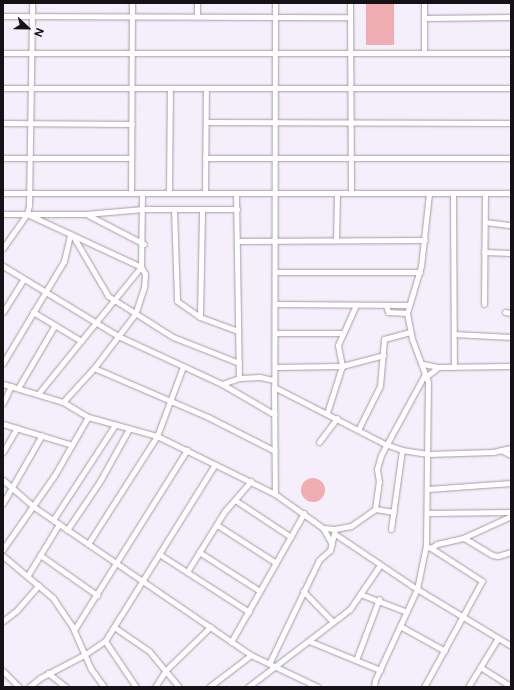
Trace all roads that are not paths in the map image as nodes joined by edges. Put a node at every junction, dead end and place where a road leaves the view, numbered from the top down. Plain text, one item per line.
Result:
1 (32, 3) edge
2 (132, 3) edge
3 (197, 3) edge
4 (275, 3) edge
5 (350, 3) edge
6 (424, 3) edge
7 (3, 16) edge
8 (32, 16) junction
9 (197, 16) junction
10 (132, 17) junction
11 (275, 17) junction
12 (350, 17) junction
13 (511, 17) edge
14 (424, 18) junction
15 (3, 53) edge
16 (31, 53) junction
17 (132, 53) junction
18 (275, 53) junction
19 (350, 53) junction
20 (424, 53) junction
21 (511, 53) edge
22 (3, 88) edge
23 (30, 88) junction
24 (132, 88) junction
25 (170, 88) junction
26 (206, 88) junction
27 (275, 88) junction
28 (350, 88) junction
29 (511, 88) edge
30 (206, 122) junction
31 (275, 122) junction
32 (350, 122) junction
33 (3, 123) edge
34 (30, 123) junction
35 (511, 123) edge
36 (132, 124) junction
37 (30, 157) junction
38 (3, 158) edge
39 (131, 158) junction
40 (205, 158) junction
41 (275, 158) junction
42 (350, 158) junction
43 (511, 158) edge
44 (3, 193) edge
45 (205, 193) junction
46 (236, 193) junction
47 (275, 193) junction
48 (337, 193) junction
49 (351, 193) junction
50 (429, 193) junction
51 (453, 193) junction
52 (485, 193) junction
53 (511, 193) edge
54 (29, 194) junction
55 (132, 194) junction
56 (142, 194) junction
57 (169, 194) junction
58 (237, 208) junction
59 (143, 209) junction
60 (174, 209) junction
61 (202, 209) junction
62 (3, 214) edge
63 (28, 214) junction
64 (86, 214) junction
65 (485, 222) junction
66 (511, 225) edge
67 (71, 235) junction
68 (237, 240) junction
69 (275, 240) junction
70 (336, 240) junction
71 (426, 240) junction
72 (144, 244) junction
73 (3, 248) edge
74 (484, 252) junction
75 (511, 253) edge
76 (3, 266) edge
77 (142, 267) junction
78 (275, 272) junction
79 (420, 272) junction
80 (24, 279) junction
81 (45, 291) junction
82 (113, 300) junction
83 (275, 304) junction
84 (484, 304) dead end
85 (356, 305) junction
86 (386, 305) junction
87 (408, 305) junction
88 (3, 312) edge
89 (33, 312) junction
90 (504, 312) dead end
91 (511, 312) edge
92 (407, 313) junction
93 (135, 314) junction
94 (200, 317) junction
95 (96, 322) junction
96 (54, 325) junction
97 (238, 331) junction
98 (275, 333) junction
99 (342, 333) junction
100 (407, 333) junction
101 (454, 334) junction
102 (118, 336) junction
103 (511, 337) edge
104 (81, 341) junction
105 (384, 355) junction
106 (3, 363) edge
107 (239, 363) junction
108 (423, 364) junction
109 (342, 366) junction
110 (511, 366) edge
111 (183, 367) junction
112 (275, 367) junction
113 (438, 367) junction
114 (454, 367) junction
115 (94, 368) junction
116 (426, 375) junction
117 (239, 378) junction
118 (273, 380) junction
119 (3, 384) edge
120 (222, 384) junction
121 (10, 386) junction
122 (18, 388) junction
123 (274, 388) junction
124 (38, 394) junction
125 (169, 400) junction
126 (63, 402) junction
127 (3, 403) edge
128 (327, 413) junction
129 (275, 415) junction
130 (88, 418) junction
131 (338, 418) junction
132 (3, 424) edge
133 (115, 424) junction
134 (17, 428) junction
135 (129, 428) junction
136 (358, 430) junction
137 (42, 435) junction
138 (157, 436) junction
139 (319, 442) dead end
140 (385, 444) junction
141 (72, 445) junction
142 (511, 448) edge
143 (186, 450) junction
144 (402, 450) junction
145 (501, 450) junction
146 (275, 451) junction
147 (3, 452) edge
148 (428, 454) junction
149 (511, 455) edge
150 (215, 464) junction
151 (3, 480) edge
152 (251, 481) junction
153 (511, 483) edge
154 (12, 488) junction
155 (428, 489) junction
156 (275, 494) junction
157 (234, 500) junction
158 (3, 503) edge
159 (34, 507) junction
160 (375, 509) junction
161 (394, 512) junction
162 (511, 512) edge
163 (304, 513) junction
164 (428, 513) junction
165 (511, 516) edge
166 (53, 520) junction
167 (59, 524) junction
168 (217, 525) junction
169 (323, 528) junction
170 (391, 529) dead end
171 (67, 530) junction
172 (335, 532) junction
173 (291, 537) junction
174 (462, 538) junction
175 (88, 544) junction
176 (332, 544) junction
177 (426, 545) junction
178 (431, 548) junction
179 (3, 549) edge
180 (199, 552) junction
181 (511, 552) edge
182 (159, 554) junction
183 (40, 555) junction
184 (3, 556) edge
185 (276, 563) junction
186 (116, 564) junction
187 (380, 565) junction
188 (187, 572) junction
189 (28, 575) junction
190 (142, 581) junction
191 (39, 585) junction
192 (418, 589) junction
193 (260, 591) junction
194 (303, 591) junction
195 (360, 594) junction
196 (96, 595) junction
197 (379, 599) junction
198 (249, 612) junction
199 (407, 612) junction
200 (465, 616) junction
201 (3, 621) edge
202 (333, 622) junction
203 (400, 626) junction
204 (114, 627) junction
205 (210, 627) junction
206 (74, 630) junction
207 (498, 638) junction
208 (105, 641) junction
209 (309, 641) junction
210 (231, 642) junction
211 (511, 646) edge
212 (445, 651) junction
213 (84, 655) junction
214 (251, 655) junction
215 (356, 660) junction
216 (269, 664) junction
217 (275, 666) junction
218 (480, 667) junction
219 (166, 670) junction
220 (380, 670) junction
221 (3, 671) edge
222 (48, 673) junction
223 (511, 686) edge
224 (19, 687) edge
225 (29, 687) edge
226 (66, 687) edge
227 (104, 687) edge
228 (136, 687) edge
229 (156, 687) edge
230 (179, 687) edge
231 (209, 687) edge
232 (248, 687) edge
233 (318, 687) edge
234 (374, 687) edge
235 (424, 687) edge
236 (468, 687) edge

1 - 8 street
2 - 10 street
3 - 9 street
4 - 11 street
5 - 12 street
6 - 14 street
7 - 8 street
8 - 10 street
8 - 16 street
9 - 10 street
9 - 11 street
10 - 17 street
11 - 12 street
11 - 18 street
12 - 19 street
13 - 14 street
14 - 20 street
15 - 16 street
16 - 17 street
16 - 23 street
17 - 18 street
17 - 24 street
18 - 19 street
18 - 27 street
19 - 20 street
19 - 28 street
20 - 21 street
22 - 23 street
23 - 24 street
23 - 34 street
24 - 25 street
24 - 36 street
25 - 26 street
25 - 57 street
26 - 27 street
26 - 30 street
27 - 28 street
27 - 31 street
28 - 29 street
28 - 32 street
30 - 31 street
30 - 40 street
31 - 32 street
31 - 41 street
32 - 35 street
32 - 42 street
33 - 34 street
34 - 36 street
34 - 37 street
36 - 39 street
37 - 38 street
37 - 39 street
37 - 54 street
39 - 55 street
40 - 41 street
40 - 45 street
41 - 42 street
41 - 47 street
42 - 43 street
42 - 49 street
44 - 54 street
45 - 46 street
45 - 57 street
46 - 47 street
46 - 58 street
47 - 48 street
47 - 69 street
48 - 49 street
48 - 70 street
49 - 50 street
50 - 51 street
50 - 71 street
51 - 52 street
51 - 101 street
52 - 53 street
52 - 65 street
54 - 55 street
54 - 63 street
55 - 56 street
56 - 57 street
56 - 59 street
58 - 61 street
58 - 68 street
59 - 60 street
59 - 64 street
59 - 72 street
60 - 61 street
60 - 94 street
61 - 94 street
62 - 63 street
63 - 64 street
63 - 67 street
63 - 73 street
64 - 72 street
65 - 66 street
65 - 74 street
67 - 77 street
67 - 81 street
67 - 82 street
68 - 69 street
68 - 97 street
69 - 70 street
69 - 78 street
70 - 71 street
71 - 79 street
72 - 77 street
74 - 75 street
74 - 84 street
76 - 80 street
77 - 82 street
77 - 93 street
78 - 79 street
78 - 83 street
79 - 87 street
80 - 81 street
80 - 88 street
81 - 89 street
81 - 95 street
82 - 93 street
82 - 95 street
83 - 85 street
83 - 98 street
85 - 86 street
85 - 99 street
86 - 87 street
86 - 92 street
87 - 92 street
89 - 96 street
89 - 106 street
90 - 91 street
92 - 100 street
93 - 102 street
93 - 107 street
94 - 97 street
95 - 102 street
95 - 104 street
96 - 104 street
96 - 122 street
97 - 107 street
98 - 99 street
98 - 112 street
99 - 109 street
100 - 105 street
100 - 108 street
101 - 103 street
101 - 114 street
102 - 111 street
102 - 115 street
104 - 124 street
105 - 109 street
105 - 136 street
107 - 117 street
108 - 113 street
108 - 116 street
109 - 112 street
109 - 128 street
110 - 114 street
111 - 120 street
111 - 125 street
112 - 118 street
113 - 114 street
113 - 116 street
115 - 125 street
115 - 126 street
116 - 140 street
116 - 148 street
117 - 118 street
117 - 120 street
118 - 123 street
119 - 121 street
120 - 129 street
121 - 122 street
121 - 127 street
122 - 124 street
123 - 128 street
123 - 129 street
124 - 126 street
125 - 138 street
125 - 146 street
126 - 130 street
128 - 131 street
129 - 146 street
130 - 133 street
130 - 141 street
131 - 136 street
131 - 139 street
132 - 134 street
133 - 135 street
133 - 166 street
134 - 137 street
134 - 147 street
135 - 138 street
135 - 171 street
136 - 140 street
137 - 141 street
137 - 154 street
138 - 143 street
138 - 175 street
140 - 144 street
140 - 160 street
141 - 159 street
142 - 145 street
143 - 150 street
143 - 186 street
144 - 148 street
144 - 161 street
145 - 148 street
145 - 149 street
146 - 156 street
148 - 155 street
150 - 152 street
150 - 182 street
151 - 154 street
152 - 156 street
152 - 157 street
153 - 155 street
154 - 158 street
154 - 159 street
155 - 164 street
156 - 163 street
157 - 168 street
157 - 173 street
159 - 166 street
159 - 179 street
160 - 161 street
160 - 172 street
161 - 170 street
162 - 164 street
163 - 169 street
163 - 173 street
164 - 177 street
165 - 174 street
166 - 167 street
167 - 171 street
167 - 183 street
168 - 180 street
168 - 185 street
169 - 172 street
169 - 176 street
171 - 175 street
172 - 176 street
172 - 187 street
173 - 185 street
174 - 178 street
174 - 181 street
175 - 186 street
176 - 194 street
177 - 178 street
177 - 192 street
178 - 200 street
180 - 188 street
180 - 193 street
182 - 188 street
182 - 190 street
183 - 189 street
183 - 196 street
184 - 189 street
185 - 193 street
186 - 190 street
186 - 196 street
187 - 192 street
187 - 195 street
188 - 198 street
189 - 191 street
190 - 204 street
190 - 205 street
191 - 201 street
191 - 206 street
192 - 199 street
192 - 200 street
193 - 198 street
194 - 202 street
194 - 216 street
195 - 197 street
195 - 202 street
196 - 206 street
197 - 199 street
197 - 215 street
198 - 210 street
199 - 203 street
200 - 207 street
200 - 212 street
202 - 209 street
203 - 212 street
203 - 220 street
204 - 208 street
204 - 219 street
205 - 210 street
205 - 219 street
206 - 213 street
207 - 211 street
207 - 218 street
208 - 213 street
208 - 228 street
209 - 215 street
209 - 217 street
210 - 214 street
212 - 235 street
213 - 222 street
213 - 227 street
214 - 216 street
214 - 231 street
215 - 220 street
216 - 217 street
217 - 232 street
217 - 233 street
218 - 223 street
218 - 236 street
219 - 229 street
219 - 230 street
220 - 234 street
221 - 224 street
222 - 225 street
222 - 226 street

